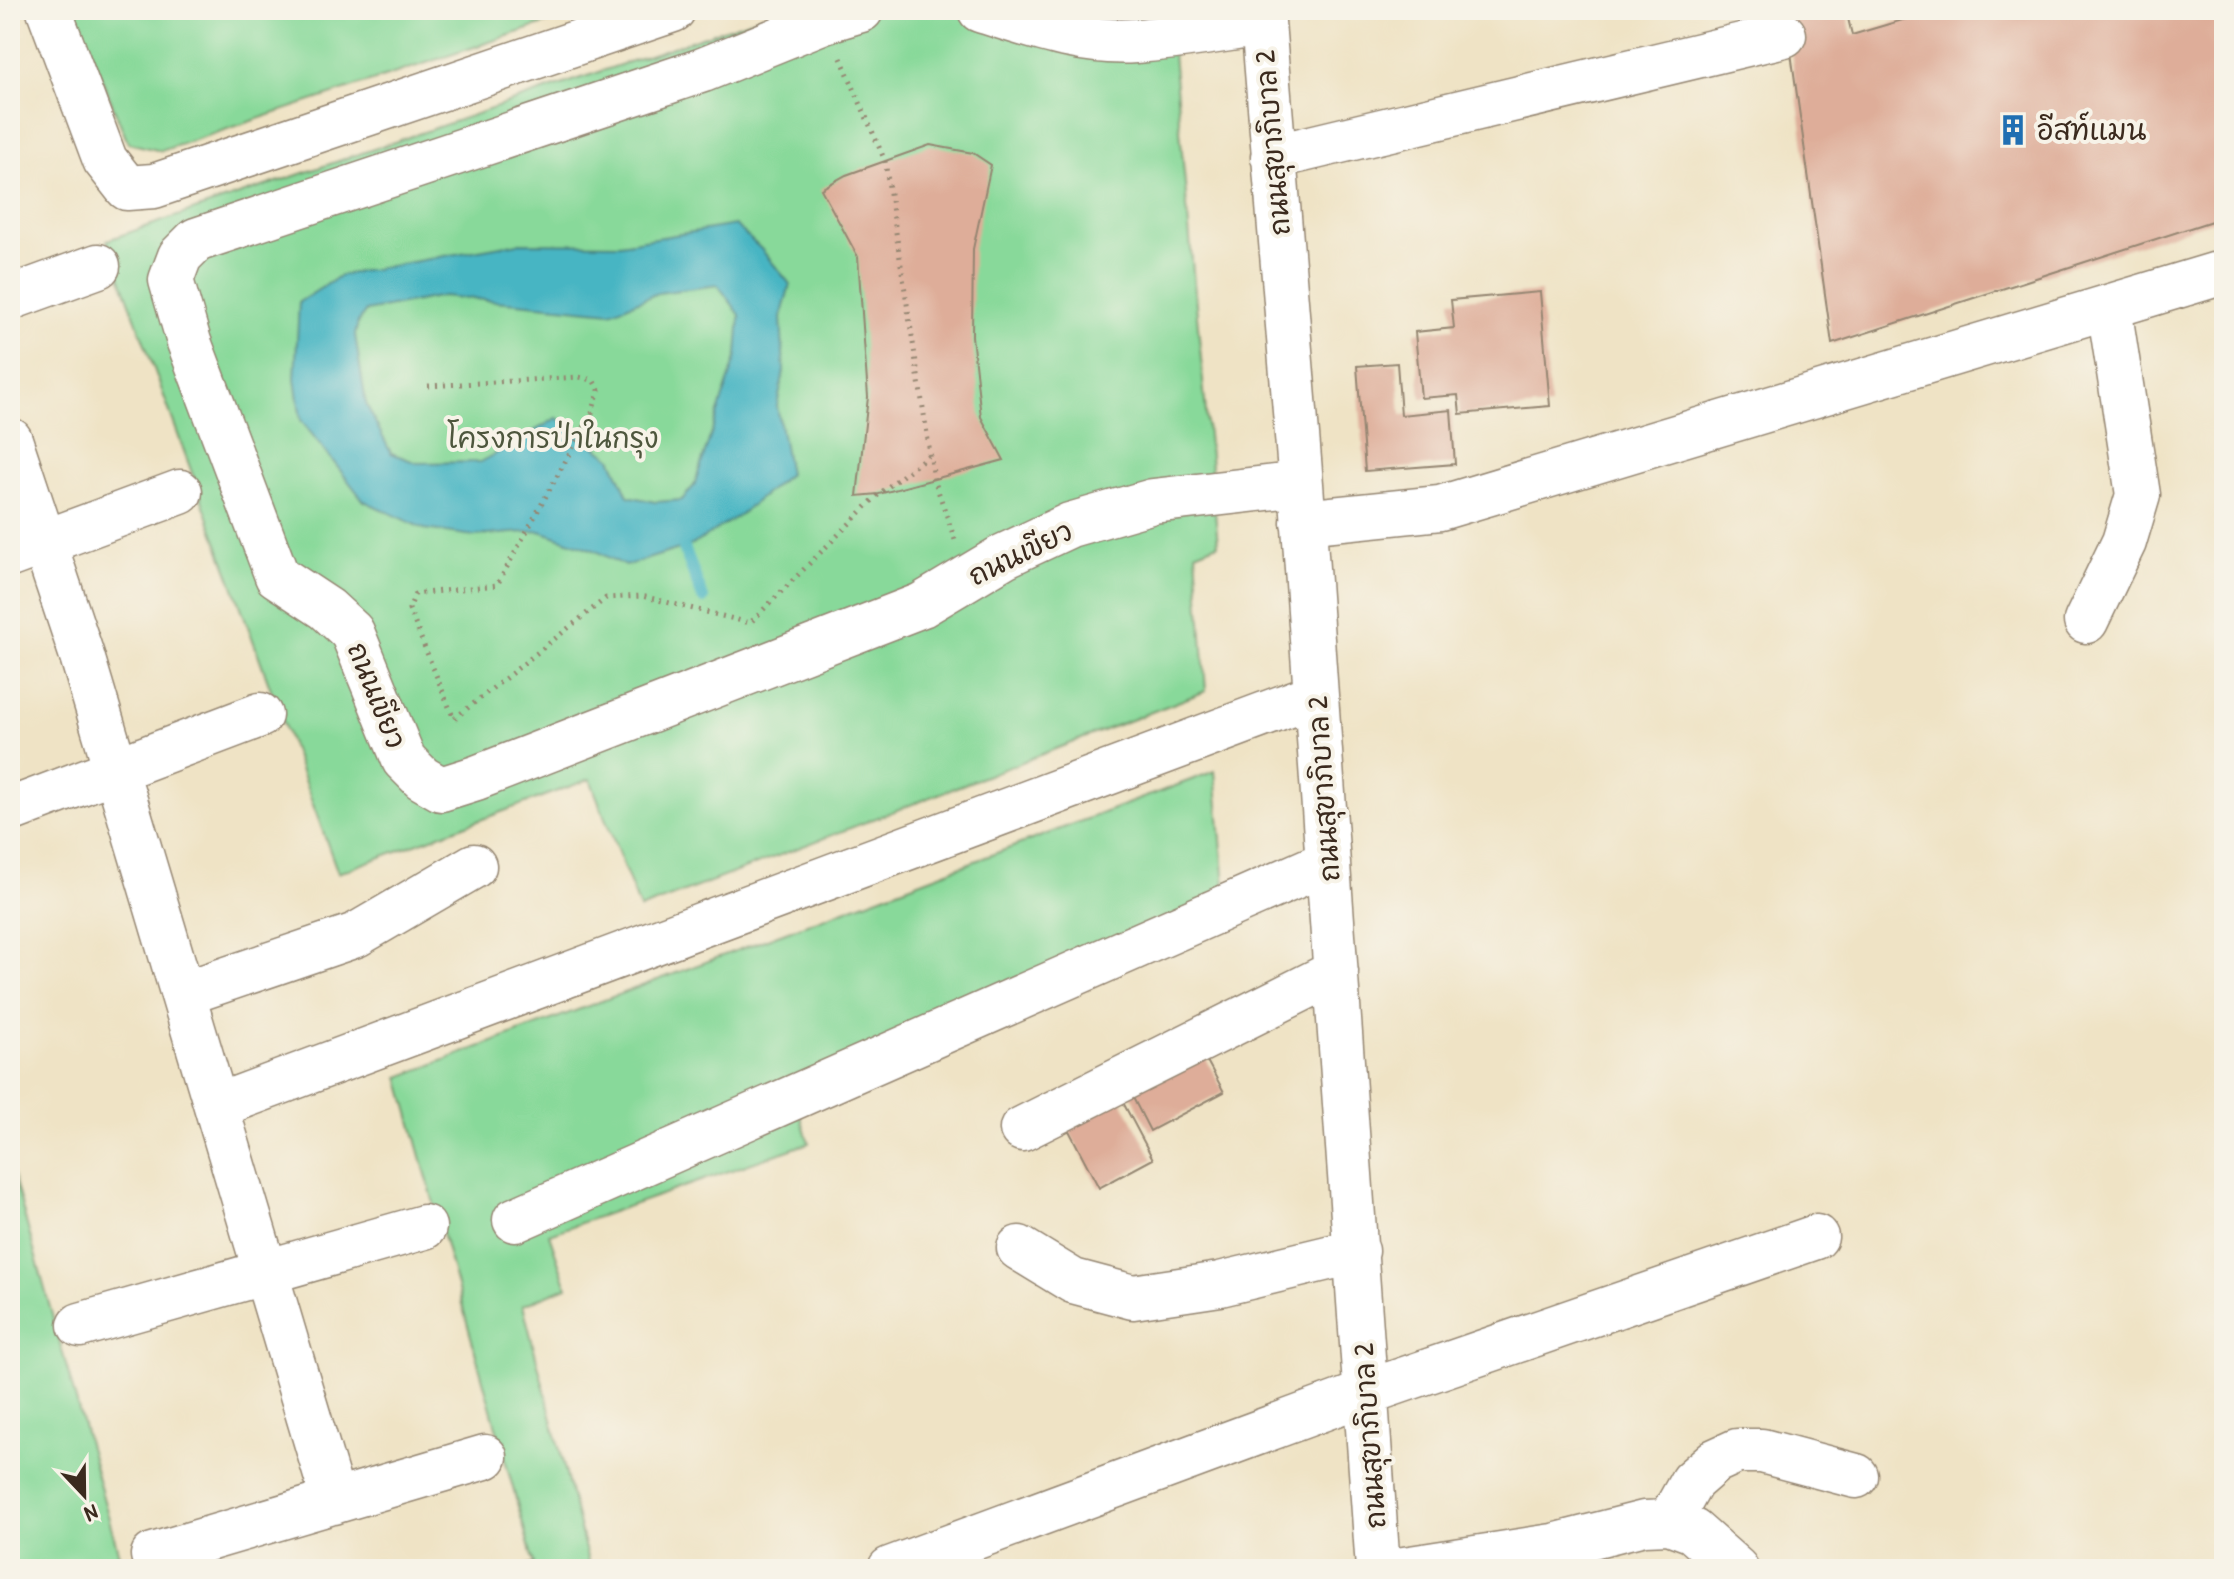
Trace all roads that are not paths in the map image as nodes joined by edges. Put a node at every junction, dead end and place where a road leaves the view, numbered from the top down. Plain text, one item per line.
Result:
1 (49, 10) edge
2 (673, 10) edge
3 (980, 10) edge
4 (842, 16) edge
5 (1262, 17) edge
6 (1784, 35) dead end
7 (1273, 157) junction
8 (98, 266) dead end
9 (2224, 272) edge
10 (10, 298) edge
11 (2109, 307) junction
12 (10, 440) edge
13 (180, 492) dead end
14 (1302, 503) junction
15 (27, 548) edge
16 (2086, 621) dead end
17 (1316, 695) junction
18 (260, 715) dead end
19 (116, 770) junction
20 (10, 810) edge
21 (1328, 862) junction
22 (474, 866) dead end
23 (1336, 972) junction
24 (183, 994) junction
25 (217, 1106) junction
26 (1022, 1129) dead end
27 (515, 1220) dead end
28 (424, 1227) dead end
29 (1816, 1237) dead end
30 (1019, 1248) dead end
31 (1357, 1251) junction
32 (267, 1272) junction
33 (80, 1325) dead end
34 (1365, 1393) junction
35 (485, 1457) dead end
36 (1856, 1476) dead end
37 (334, 1502) junction
38 (1669, 1522) junction
39 (153, 1555) dead end
40 (890, 1569) edge
41 (1378, 1569) edge
42 (1404, 1569) edge
43 (1736, 1569) edge

1 - 2 street
3 - 5 street
4 - 14 street, ถนนเขียว
5 - 7 street, ถนนสุขาภิบาล 2
6 - 7 street
7 - 14 street, ถนนสุขาภิบาล 2
8 - 10 street
9 - 11 street, ถนนเขียว
11 - 14 street, ถนนเขียว
11 - 16 street
12 - 15 street
13 - 15 street
14 - 17 street, ถนนสุขาภิบาล 2
15 - 19 street
17 - 21 street, ถนนสุขาภิบาล 2
17 - 25 street
18 - 19 street
19 - 20 street
19 - 24 street
21 - 23 street, ถนนสุขาภิบาล 2
21 - 27 street
22 - 24 street
23 - 26 street
23 - 31 street, ถนนสุขาภิบาล 2
24 - 25 street
25 - 32 street
28 - 32 street
29 - 34 street
30 - 31 street
31 - 34 street, ถนนสุขาภิบาล 2
32 - 33 street
32 - 37 street
34 - 40 street
34 - 41 street, ถนนสุขาภิบาล 2
35 - 37 street
36 - 38 street
37 - 39 street
38 - 42 street
38 - 43 street

